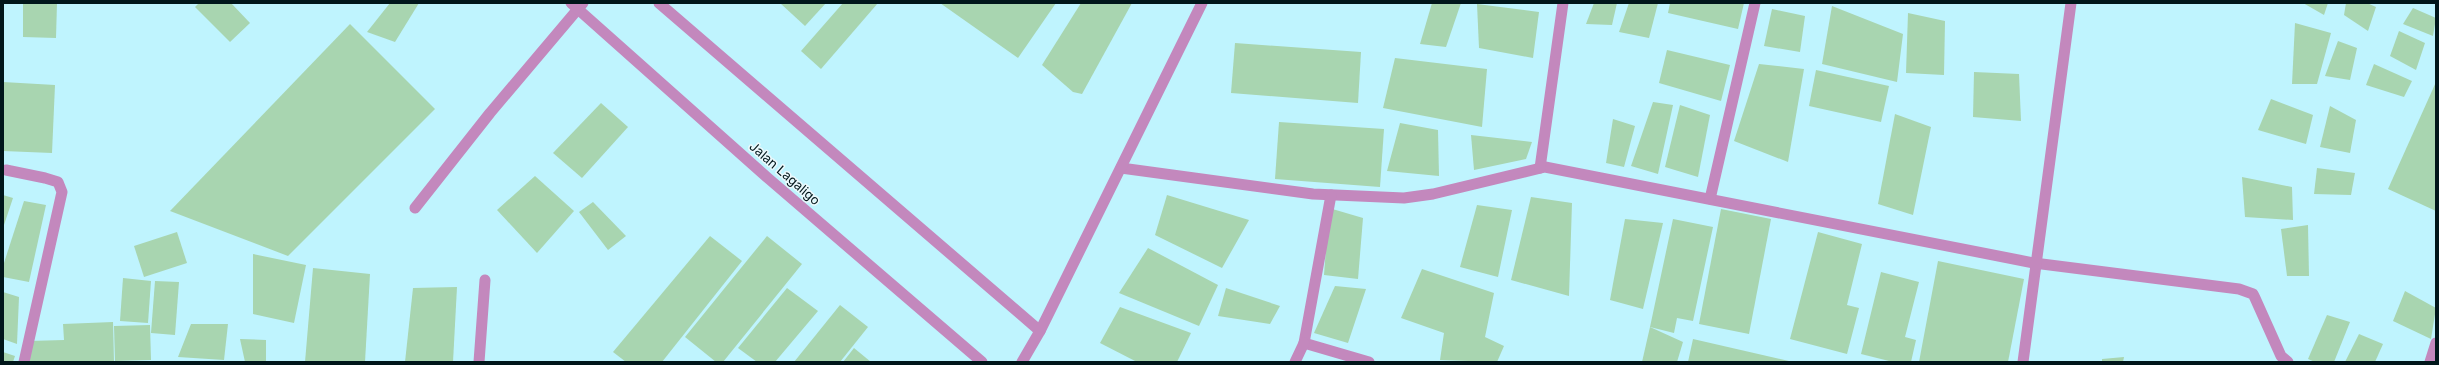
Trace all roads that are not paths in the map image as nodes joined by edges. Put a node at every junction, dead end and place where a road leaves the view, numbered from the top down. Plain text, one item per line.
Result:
1 (659, 3) edge
2 (1202, 3) edge
3 (1563, 3) edge
4 (1755, 3) edge
5 (2071, 3) edge
6 (577, 5) edge
7 (1121, 168) junction
8 (1540, 168) junction
9 (6, 170) dead end
10 (1331, 195) junction
11 (1710, 199) junction
12 (415, 208) dead end
13 (2034, 262) junction
14 (485, 280) dead end
15 (1040, 331) junction
16 (1304, 343) junction
17 (2436, 343) edge
18 (24, 362) edge
19 (479, 362) edge
20 (982, 362) edge
21 (1022, 362) edge
22 (1295, 362) edge
23 (1369, 362) edge
24 (2023, 362) edge
25 (2288, 362) edge
26 (2430, 362) edge

1 - 15 street
2 - 7 street
3 - 8 street
4 - 11 street
5 - 13 street
6 - 12 street
6 - 20 street, Jalan Lagaligo
7 - 10 street
7 - 15 street
8 - 10 street
8 - 11 street
9 - 18 street
10 - 16 street
11 - 13 street
13 - 24 street
13 - 25 street
14 - 19 street
15 - 21 street
16 - 22 street
16 - 23 street
17 - 26 street

